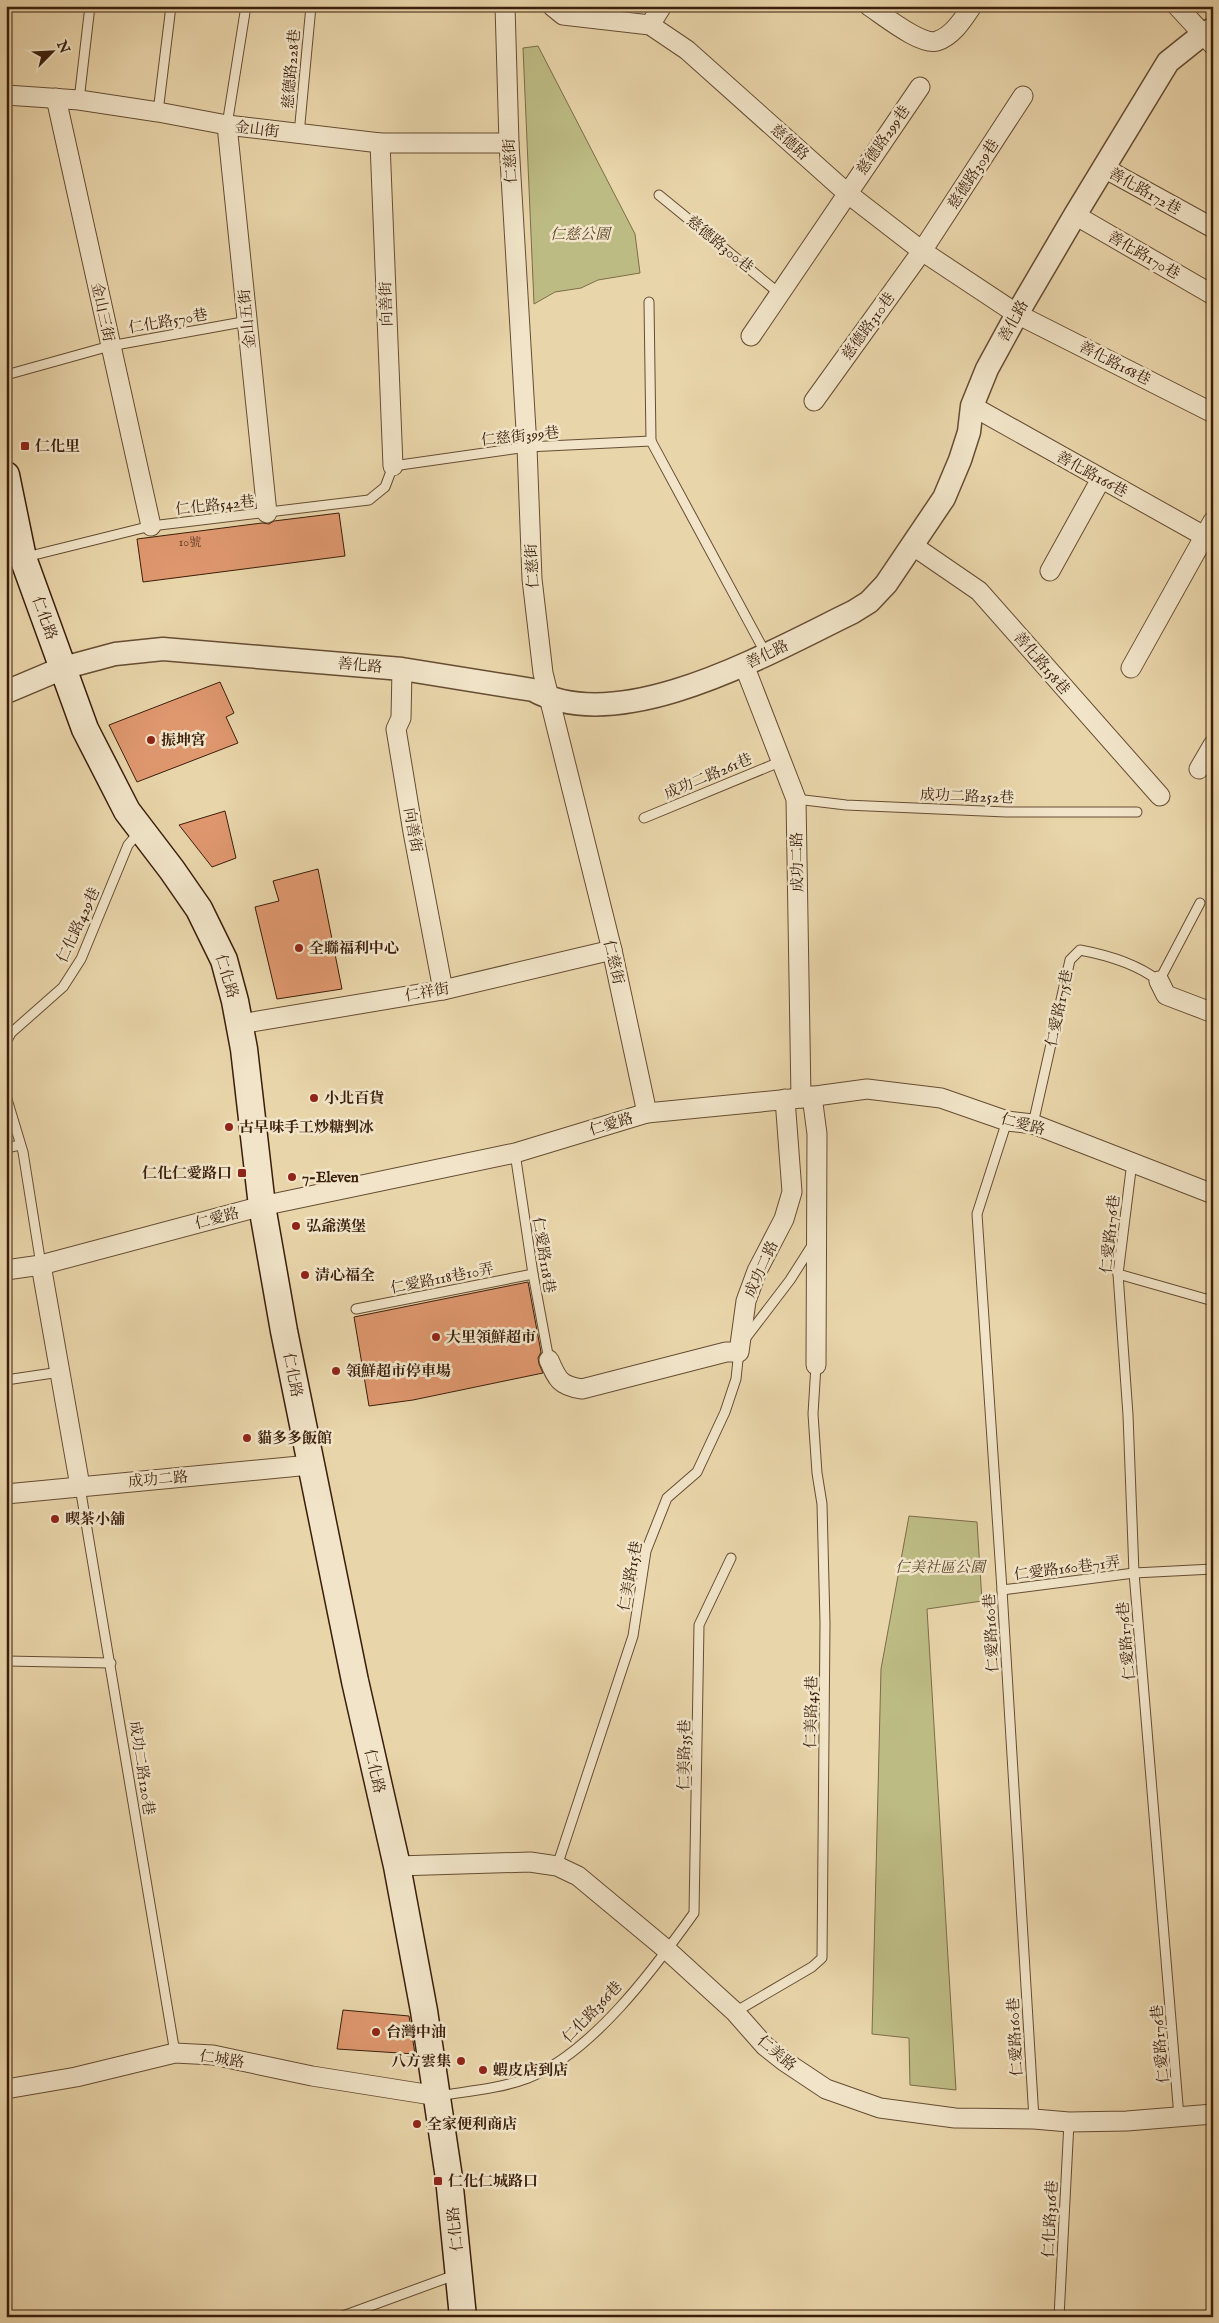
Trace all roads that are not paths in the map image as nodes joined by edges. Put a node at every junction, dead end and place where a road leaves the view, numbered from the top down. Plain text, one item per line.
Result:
1 (90, 6) edge
2 (171, 6) edge
3 (246, 6) edge
4 (311, 6) edge
5 (505, 6) edge
6 (552, 6) edge
7 (662, 6) edge
8 (869, 6) edge
9 (972, 6) edge
10 (1177, 6) edge
11 (650, 25) junction
12 (1209, 36) edge
13 (920, 87) dead end
14 (6, 95) edge
15 (1023, 96) dead end
16 (56, 98) junction
17 (79, 100) junction
18 (158, 112) junction
19 (227, 125) junction
20 (299, 134) junction
21 (380, 143) junction
22 (509, 143) junction
23 (1104, 168) junction
24 (846, 193) junction
25 (660, 195) dead end
26 (1075, 215) junction
27 (1213, 228) edge
28 (922, 251) junction
29 (780, 294) junction
30 (1213, 295) edge
31 (649, 302) dead end
32 (1017, 314) junction
33 (248, 321) junction
34 (751, 336) dead end
35 (110, 346) junction
36 (6, 375) edge
37 (814, 401) dead end
38 (972, 406) junction
39 (1213, 413) edge
40 (651, 441) junction
41 (527, 447) junction
42 (393, 466) junction
43 (6, 475) edge
44 (1101, 479) junction
45 (267, 513) junction
46 (151, 526) junction
47 (1210, 533) edge
48 (912, 545) junction
49 (15, 559) edge
50 (1050, 571) dead end
51 (766, 654) junction
52 (744, 665) junction
53 (63, 668) junction
54 (1131, 668) dead end
55 (402, 669) junction
56 (6, 692) edge
57 (549, 698) junction
58 (1213, 746) edge
59 (782, 761) junction
60 (1199, 769) dead end
61 (1160, 796) dead end
62 (796, 799) junction
63 (1137, 812) dead end
64 (644, 818) dead end
65 (140, 831) junction
66 (1200, 903) dead end
67 (612, 950) junction
68 (1159, 981) junction
69 (443, 990) junction
70 (1208, 1010) dead end
71 (240, 1024) junction
72 (6, 1042) edge
73 (6, 1096) edge
74 (799, 1098) junction
75 (647, 1113) junction
76 (1008, 1121) junction
77 (1033, 1124) junction
78 (20, 1145) junction
79 (6, 1148) edge
80 (515, 1153) junction
81 (1132, 1162) junction
82 (1213, 1194) edge
83 (262, 1206) junction
84 (817, 1239) junction
85 (41, 1265) junction
86 (6, 1270) edge
87 (533, 1274) junction
88 (1118, 1274) junction
89 (1213, 1301) edge
90 (356, 1310) dead end
91 (738, 1352) junction
92 (549, 1360) joint
93 (816, 1365) joint
94 (60, 1372) junction
95 (6, 1380) edge
96 (310, 1465) junction
97 (80, 1486) junction
98 (6, 1494) edge
99 (731, 1558) dead end
100 (1213, 1568) edge
101 (1134, 1573) junction
102 (1002, 1590) junction
103 (6, 1662) edge
104 (111, 1664) junction
105 (396, 1866) junction
106 (557, 1866) junction
107 (667, 1950) junction
108 (735, 2012) junction
109 (175, 2054) junction
110 (6, 2088) edge
111 (438, 2096) junction
112 (1213, 2114) edge
113 (1180, 2117) junction
114 (1034, 2119) junction
115 (1069, 2122) junction
116 (460, 2273) junction
117 (340, 2317) edge
118 (463, 2317) edge
119 (1059, 2317) edge

1 - 17 lane
2 - 18 lane
3 - 19 lane
4 - 20 lane, 慈德路228巷
5 - 22 street, 仁慈街
6 - 11 street, 慈德路
7 - 11 street
8 - 9 street
10 - 12 street
11 - 24 street, 慈德路
12 - 23 street, 善化路
13 - 24 street, 慈德路299巷
14 - 16 street, 金山街
15 - 28 street, 慈德路309巷
16 - 17 street, 金山街
16 - 35 street, 金山三街
17 - 18 street, 金山街
18 - 19 street, 金山街
19 - 20 street, 金山街
19 - 33 street, 金山五街
20 - 21 street, 金山街
21 - 22 street, 金山街
21 - 42 street, 向善街
22 - 41 street, 仁慈街
23 - 26 street, 善化路
23 - 27 street, 善化路172巷
24 - 28 street, 慈德路
24 - 29 street
25 - 29 lane, 慈德路300巷
26 - 30 street, 善化路170巷
26 - 32 street, 善化路
28 - 32 street, 慈德路
28 - 37 street, 慈德路310巷
29 - 34 street
31 - 40 lane
32 - 38 street, 善化路
32 - 39 street, 善化路168巷
33 - 35 lane, 仁化路570巷
33 - 45 street, 金山五街
35 - 36 lane, 仁化路570巷
35 - 46 street, 金山三街
38 - 44 street, 善化路166巷
38 - 48 street, 善化路
40 - 41 lane, 仁慈街399巷
40 - 51 lane
41 - 42 lane, 仁慈街399巷
41 - 57 street, 仁慈街
42 - 45 lane, 仁化路542巷
43 - 49 main road, 仁化路
44 - 47 street, 善化路166巷
44 - 50 street
45 - 46 lane, 仁化路542巷
46 - 49 lane, 仁化路542巷
47 - 54 street
48 - 51 street, 善化路
48 - 61 street, 善化路158巷
49 - 53 main road, 仁化路
51 - 52 street, 善化路
52 - 57 street, 善化路
52 - 59 street, 成功二路
53 - 55 street, 善化路
53 - 56 street, 善化路
53 - 65 main road, 仁化路
55 - 57 street, 善化路
55 - 69 street, 向善街
57 - 67 street, 仁慈街
58 - 60 street
59 - 62 street, 成功二路
59 - 64 lane, 成功二路261巷
62 - 63 lane, 成功二路252巷
62 - 74 street, 成功二路
65 - 71 main road, 仁化路
65 - 72 lane, 仁化路429巷
66 - 68 lane
67 - 69 street, 仁祥街
67 - 75 street, 仁慈街
68 - 70 street, 仁愛路175巷
68 - 77 lane, 仁愛路175巷
69 - 71 street, 仁祥街
71 - 83 main road, 仁化路
73 - 78 lane
74 - 75 street, 仁愛路
74 - 76 street, 仁愛路
74 - 84 street, 成功二路
74 - 91 street, 成功二路
75 - 80 street, 仁愛路
76 - 77 street, 仁愛路
76 - 102 lane, 仁愛路160巷
77 - 81 street, 仁愛路
78 - 79 lane
78 - 85 lane
80 - 83 street, 仁愛路
80 - 87 lane, 仁愛路118巷
81 - 82 street, 仁愛路
81 - 88 lane, 仁愛路176巷
83 - 85 street, 仁愛路
83 - 96 main road, 仁化路
84 - 91 lane, 仁美路15巷
84 - 93 street, 成功二路
85 - 86 street, 仁愛路
85 - 94 street
87 - 90 lane, 仁愛路118巷10弄
87 - 92 lane, 仁愛路118巷
88 - 89 lane
88 - 101 lane, 仁愛路176巷
91 - 92 street
91 - 106 lane, 仁美路15巷
93 - 108 lane, 仁美路45巷
94 - 95 lane
94 - 97 street
96 - 97 street, 成功二路
96 - 105 main road, 仁化路
97 - 98 street, 成功二路
97 - 104 lane, 成功二路120巷
99 - 107 lane, 仁美路35巷
100 - 101 lane, 仁愛路160巷71弄
101 - 102 lane, 仁愛路160巷71弄
101 - 113 lane, 仁愛路176巷
102 - 114 lane, 仁愛路160巷
103 - 104 lane
104 - 109 lane, 成功二路120巷
105 - 106 street, 仁美路
105 - 111 main road, 仁化路
106 - 107 street, 仁美路
107 - 108 street, 仁美路
107 - 111 lane, 仁化路366巷
108 - 114 street, 仁美路
109 - 110 street, 仁城路
109 - 111 street, 仁城路
111 - 116 main road, 仁化路
112 - 113 street, 仁美路
113 - 115 street, 仁美路
114 - 115 street, 仁美路
115 - 119 lane, 仁化路316巷
116 - 117 lane
116 - 118 main road, 仁化路

